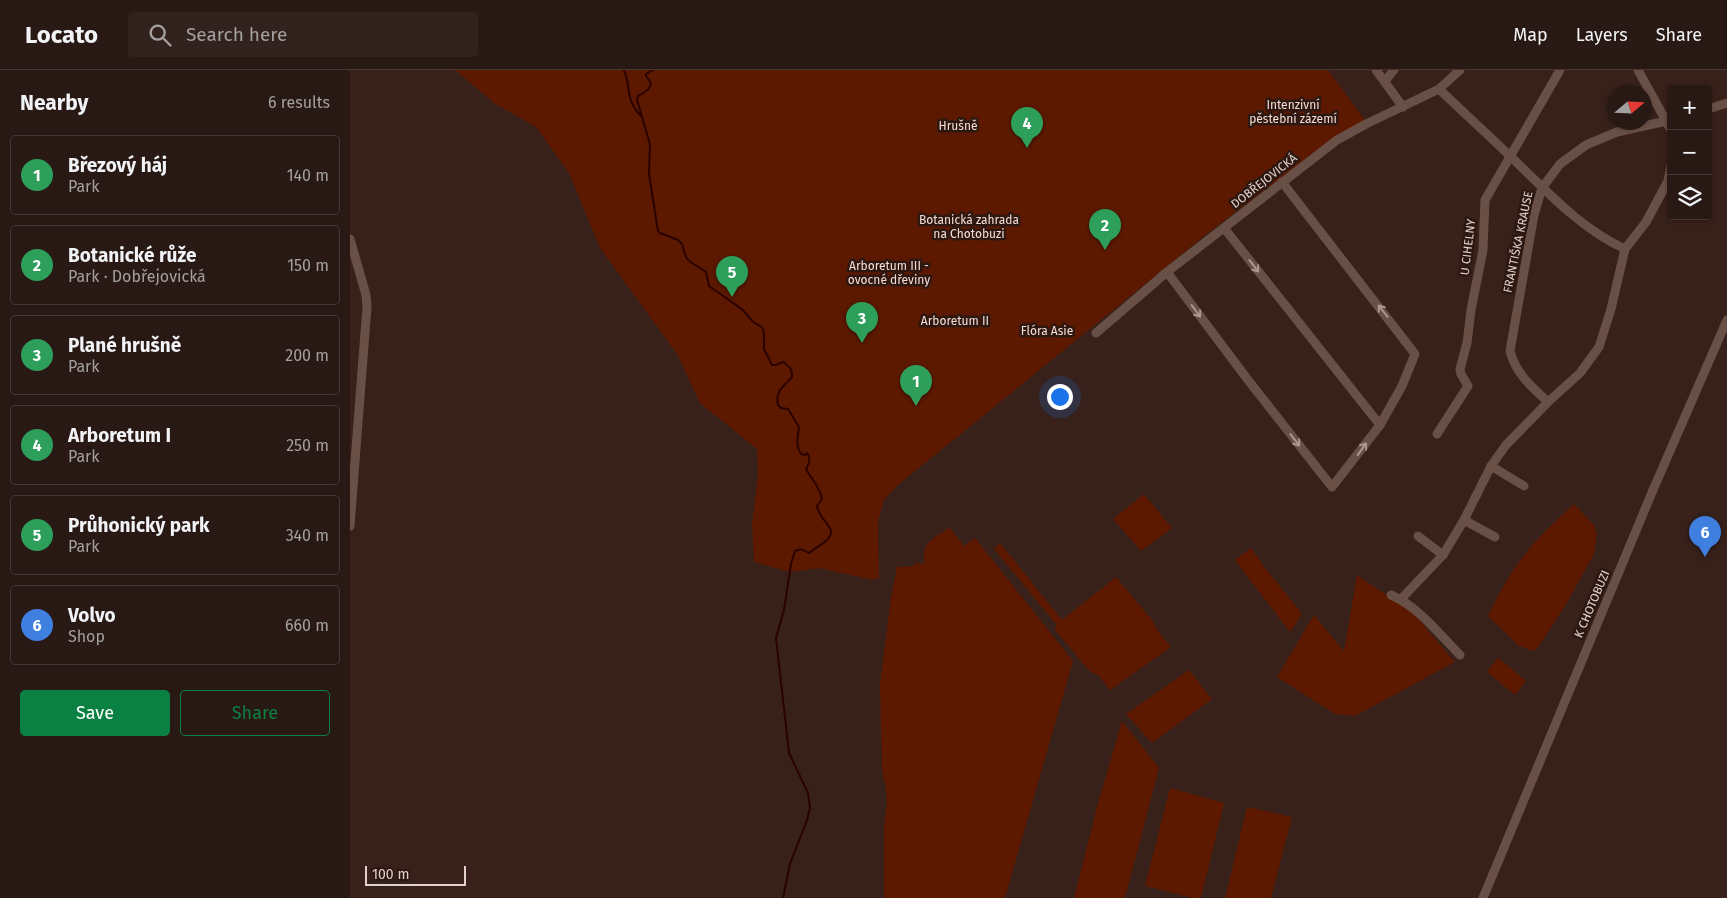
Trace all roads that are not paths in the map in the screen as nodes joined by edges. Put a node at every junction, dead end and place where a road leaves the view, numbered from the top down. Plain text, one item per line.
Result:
1 (1376, 70) edge
2 (1394, 70) edge
3 (1460, 70) edge
4 (1560, 70) edge
5 (1638, 70) edge
6 (1385, 81) junction
7 (1439, 89) junction
8 (1727, 103) edge
9 (1403, 107) junction
10 (1712, 108) edge
11 (1667, 121) edge
12 (1667, 124) edge
13 (1510, 156) junction
14 (1669, 175) edge
15 (1282, 182) junction
16 (1542, 188) junction
17 (1224, 228) junction
18 (350, 238) edge
19 (1625, 249) junction
20 (1167, 272) junction
21 (1727, 320) edge
22 (1096, 333) dead end
23 (1548, 402) junction
24 (1380, 425) junction
25 (1437, 434) dead end
26 (1491, 466) junction
27 (1524, 486) dead end
28 (1464, 520) junction
29 (350, 526) edge
30 (1418, 536) dead end
31 (1495, 537) dead end
32 (1443, 555) junction
33 (1391, 595) dead end
34 (1401, 599) junction
35 (1460, 655) dead end
36 (1483, 898) edge

1 - 6 street
2 - 6 street
3 - 7 street, DOBŘEJOVICKÁ
4 - 13 street, U CIHELNY
5 - 11 street
6 - 9 street
7 - 9 street, DOBŘEJOVICKÁ
7 - 13 street
8 - 10 street
9 - 15 street, DOBŘEJOVICKÁ
12 - 16 street, FRANTIŠKA KRAUSE
13 - 16 street
13 - 25 street, U CIHELNY
14 - 19 street
15 - 17 street, DOBŘEJOVICKÁ
24 -> 15 street
16 - 19 street
16 - 23 street, FRANTIŠKA KRAUSE
17 - 20 street, DOBŘEJOVICKÁ
17 -> 24 street
18 - 29 street
19 - 23 street
20 - 22 street, DOBŘEJOVICKÁ
20 -> 24 street
21 - 36 street, K CHOTOBUZI
23 - 26 street
26 - 27 street
26 - 28 street
28 - 31 street
28 - 32 street
30 - 32 street
32 - 34 street
33 - 34 street
34 - 35 street

